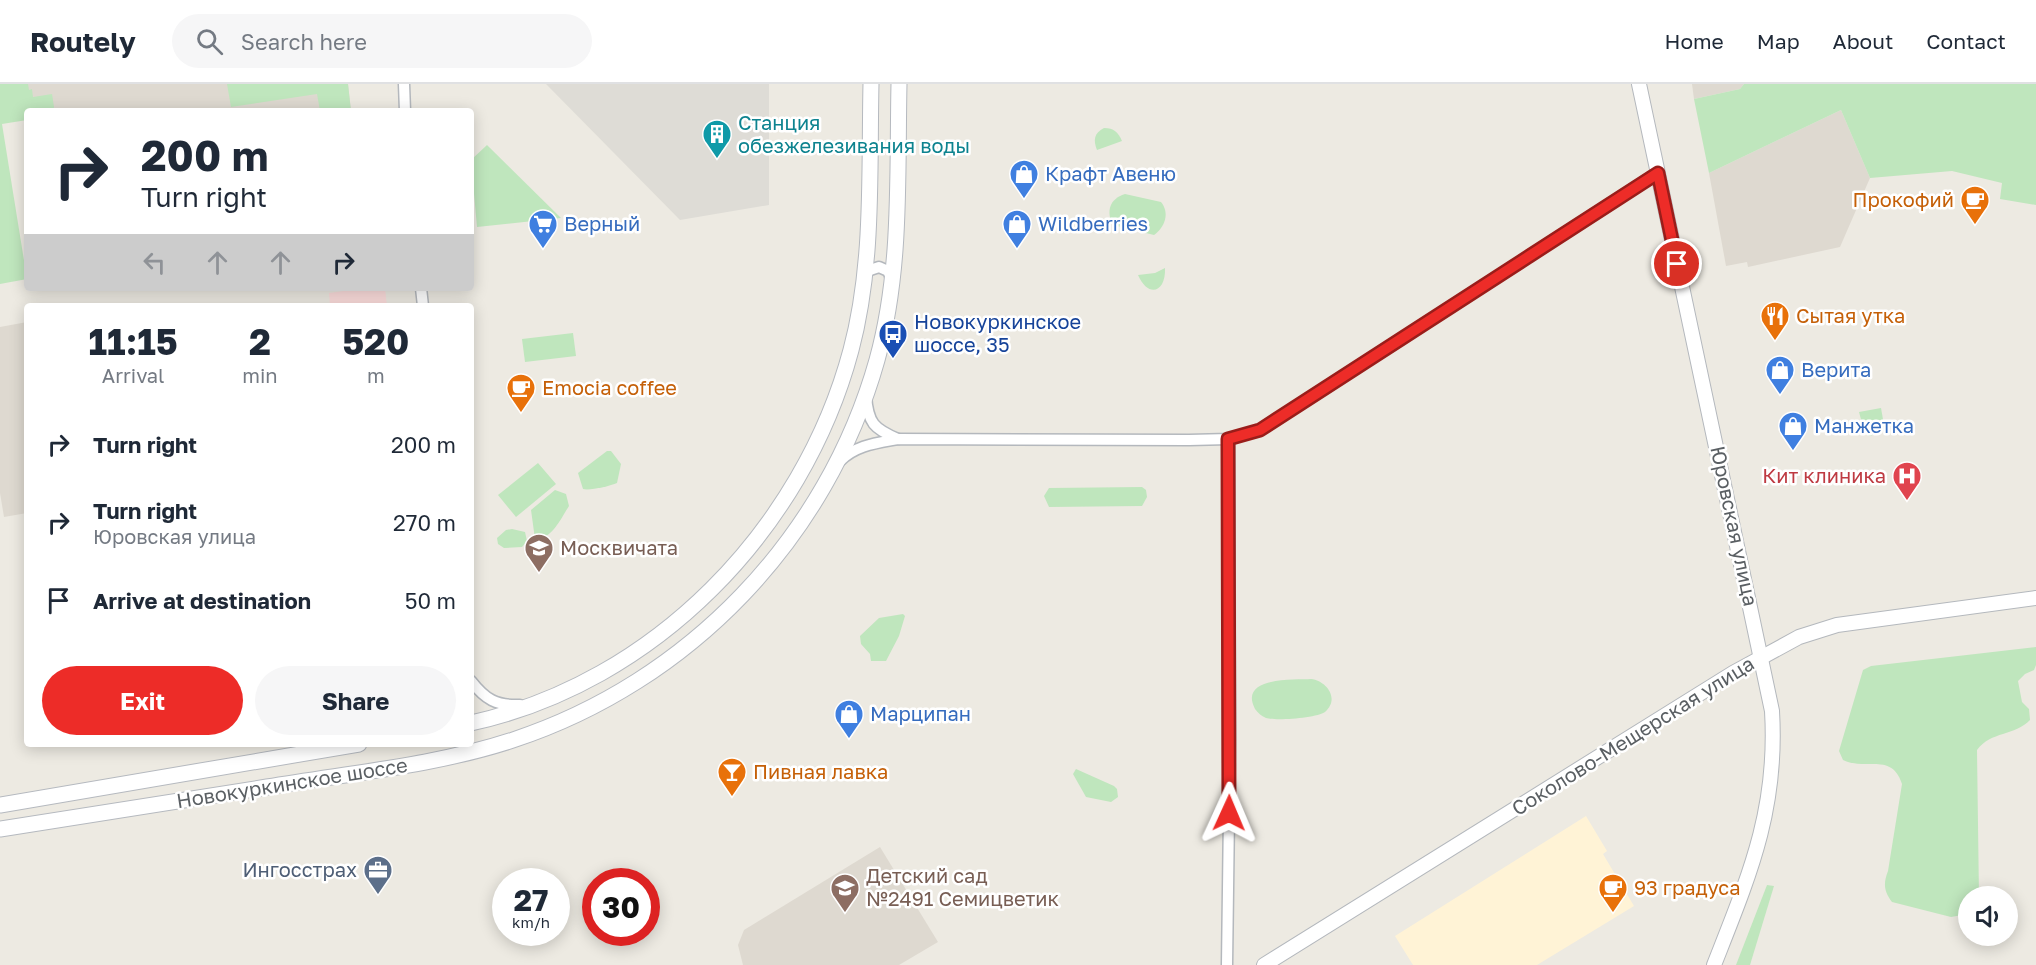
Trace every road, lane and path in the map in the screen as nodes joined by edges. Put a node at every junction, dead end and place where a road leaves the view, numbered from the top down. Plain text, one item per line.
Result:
1 (404, 84) edge
2 (871, 84) edge
3 (899, 84) edge
4 (1639, 84) edge
5 (405, 108) edge
6 (1658, 173) junction
7 (864, 276) junction
8 (892, 280) junction
9 (866, 395) junction
10 (898, 439) junction
11 (1228, 439) junction
12 (837, 463) junction
13 (2036, 598) edge
14 (1762, 656) junction
15 (474, 685) edge
16 (535, 704) junction
17 (474, 722) edge
18 (341, 747) edge
19 (0, 805) edge
20 (0, 830) edge
21 (1227, 965) edge
22 (1264, 965) edge
23 (1714, 965) edge

1 - 5 street
2 - 7 main road
3 - 8 main road, Новокуркинское шоссе
4 - 6 street, Юровская улица
6 - 11 street
6 - 14 street, Юровская улица
7 - 8 street
7 - 16 main road
8 - 9 main road, Новокуркинское шоссе
9 - 10 street
9 - 12 main road, Новокуркинское шоссе
10 - 11 street
10 - 12 street
11 - 21 street
12 - 20 main road, Новокуркинское шоссе
13 - 14 street, Соколово-Мещерская улица
14 - 22 street, Соколово-Мещерская улица
14 - 23 street, Юровская улица
15 - 16 street
16 - 17 main road
18 - 19 main road, Новокуркинское шоссе

